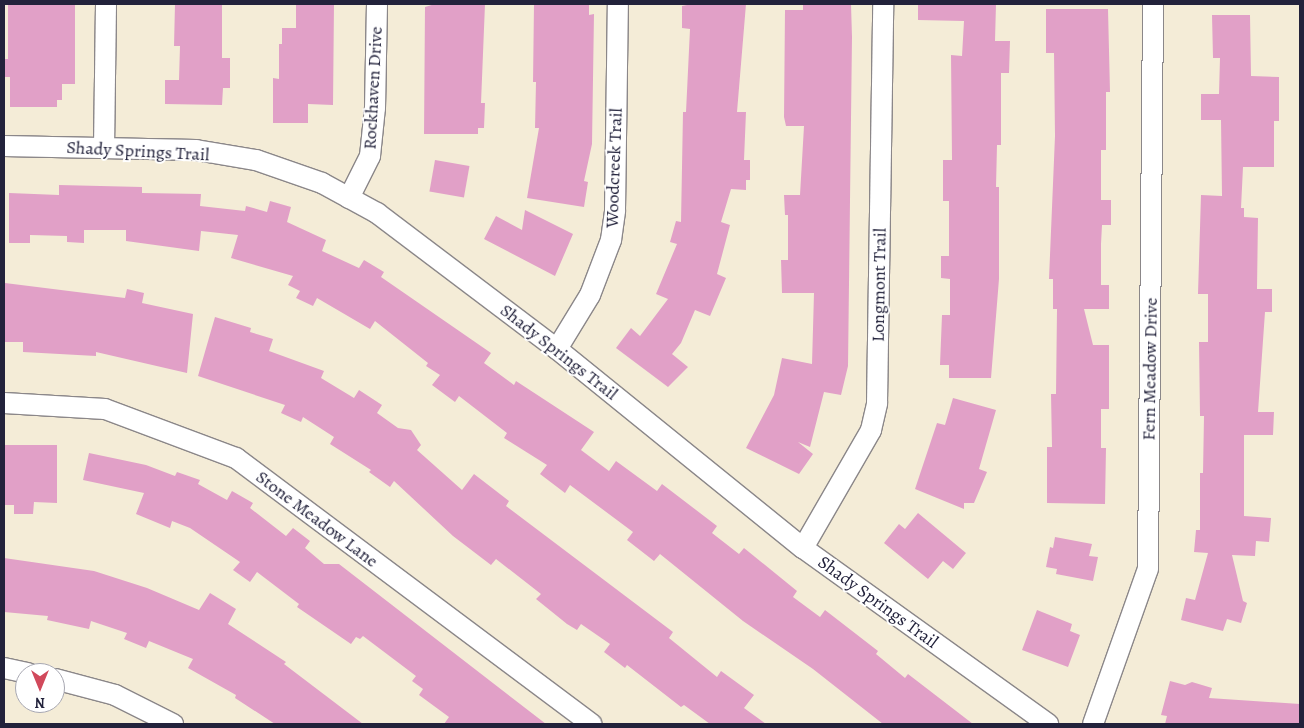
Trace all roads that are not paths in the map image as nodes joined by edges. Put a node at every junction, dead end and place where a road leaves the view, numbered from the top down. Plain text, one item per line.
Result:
1 (106, 4) edge
2 (377, 4) edge
3 (618, 4) edge
4 (883, 4) edge
5 (1153, 4) edge
6 (4, 146) edge
7 (104, 148) junction
8 (349, 198) junction
9 (557, 349) junction
10 (4, 403) edge
11 (803, 548) junction
12 (65, 682) edge
13 (173, 724) edge
14 (592, 724) edge
15 (1048, 724) edge
16 (1093, 724) edge

1 - 7 street
2 - 8 street, Rockhaven Drive
3 - 9 street, Woodcreek Trail
4 - 11 street, Longmont Trail
5 - 16 street, Fern Meadow Drive
6 - 7 street, Shady Springs Trail
7 - 8 street, Shady Springs Trail
8 - 9 street, Shady Springs Trail
9 - 11 street, Shady Springs Trail
10 - 14 street, Stone Meadow Lane
11 - 15 street, Shady Springs Trail
12 - 13 street

